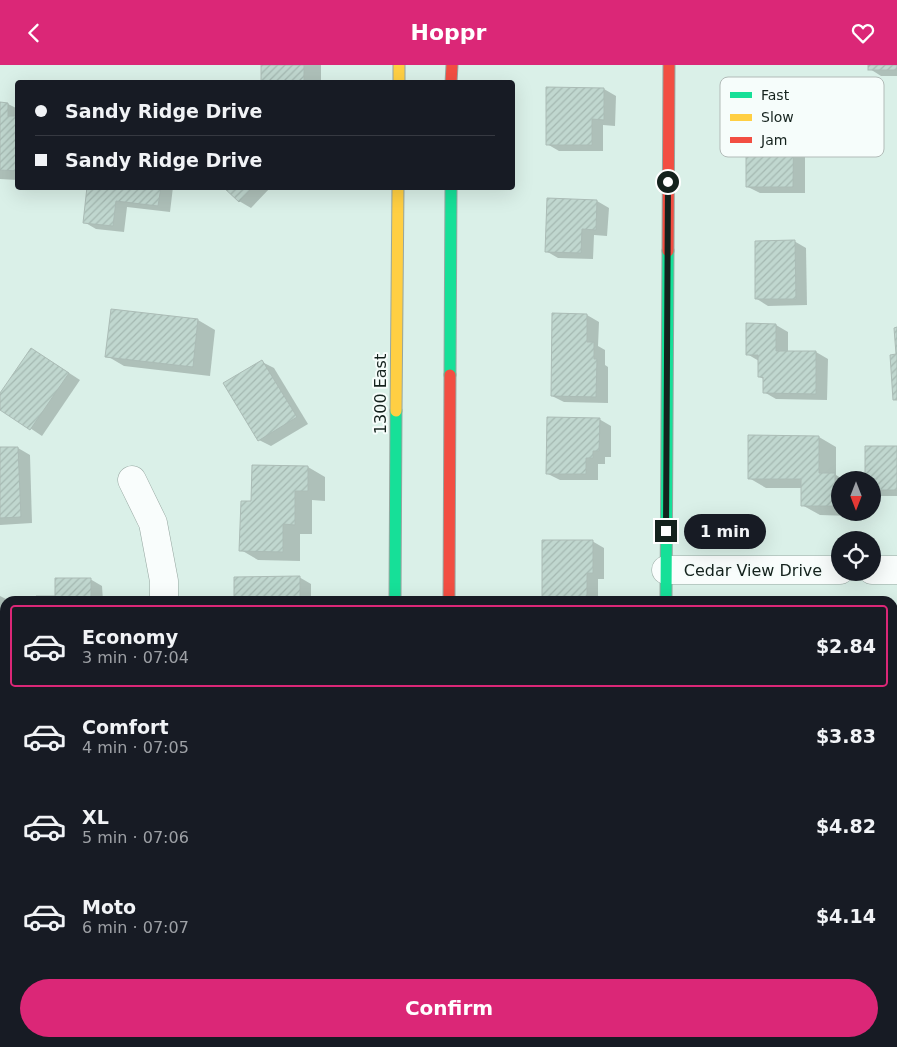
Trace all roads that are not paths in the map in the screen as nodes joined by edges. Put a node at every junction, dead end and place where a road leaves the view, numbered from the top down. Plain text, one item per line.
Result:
1 (399, 65) edge
2 (452, 65) edge
3 (668, 65) edge
4 (399, 80) edge
5 (452, 80) edge
6 (398, 190) edge
7 (451, 190) edge
8 (132, 480) dead end
9 (666, 570) junction
10 (831, 570) edge
11 (881, 570) edge
12 (897, 570) edge
13 (164, 596) edge
14 (395, 596) edge
15 (449, 596) edge
16 (666, 596) edge

1 - 4 main road
2 - 5 main road
3 - 9 main road
6 - 14 main road, 1300 East
7 - 15 main road
8 - 13 street
9 - 10 street, Cedar View Drive
9 - 16 main road
11 - 12 street

